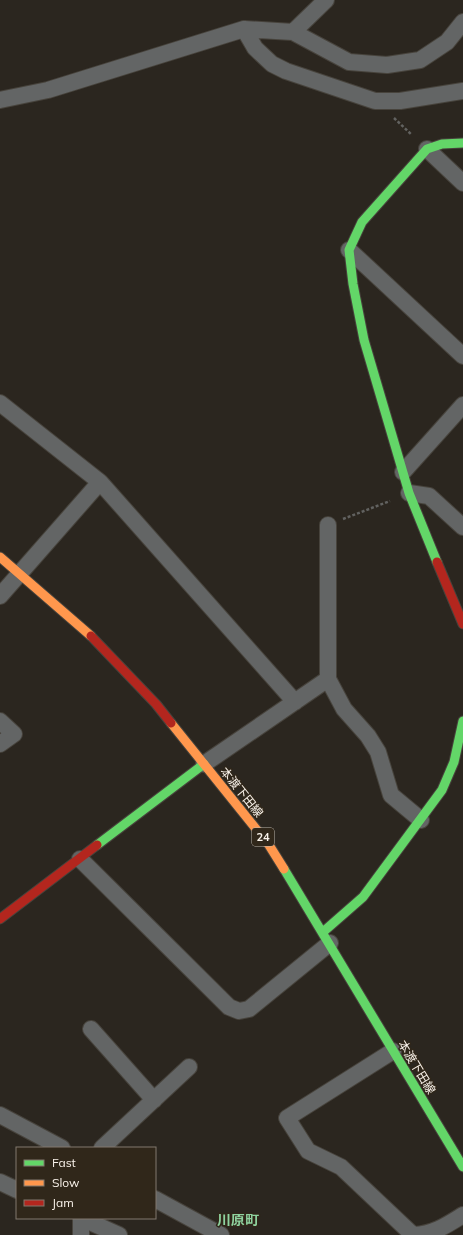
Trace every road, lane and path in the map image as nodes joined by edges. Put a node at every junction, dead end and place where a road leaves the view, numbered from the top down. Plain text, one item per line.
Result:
1 (326, 0) edge
2 (463, 22) edge
3 (244, 29) junction
4 (293, 32) junction
5 (463, 91) edge
6 (0, 100) edge
7 (375, 100) junction
8 (463, 143) edge
9 (427, 149) junction
10 (463, 183) edge
11 (349, 250) junction
12 (463, 356) edge
13 (0, 403) edge
14 (463, 405) edge
15 (403, 472) junction
16 (100, 482) junction
17 (409, 493) junction
18 (328, 525) joint
19 (463, 527) edge
20 (0, 557) edge
21 (19, 573) junction
22 (0, 596) edge
23 (463, 624) edge
24 (328, 679) junction
25 (295, 702) junction
26 (0, 721) edge
27 (463, 721) edge
28 (0, 744) edge
29 (204, 764) junction
30 (421, 820) junction
31 (80, 859) junction
32 (0, 919) edge
33 (327, 938) junction
34 (91, 1029) dead end
35 (393, 1051) junction
36 (188, 1068) dead end
37 (154, 1100) junction
38 (0, 1115) edge
39 (60, 1147) edge
40 (103, 1147) edge
41 (463, 1167) edge
42 (0, 1182) edge
43 (16, 1190) edge
44 (156, 1200) edge
45 (463, 1215) edge
46 (81, 1219) edge
47 (83, 1219) edge
48 (81, 1235) edge
49 (119, 1235) edge
50 (221, 1235) edge
51 (414, 1235) edge

1 - 4 street
2 - 4 street
3 - 4 street
3 - 6 street
3 - 7 street
5 - 7 street
7 - 9 path
8 - 9 street
9 - 10 street
9 - 11 street
11 - 12 street
11 - 15 street
13 - 16 street
14 - 15 street
15 - 17 street
16 - 21 street
16 - 25 street
17 - 18 path
17 - 19 street
17 - 23 street
18 - 24 street
20 - 21 street, 本渡下田線 / 24
21 - 22 street
21 - 29 street, 本渡下田線 / 24
24 - 25 street
24 - 30 street
25 - 29 street
26 - 28 street
27 - 30 street
29 - 31 street
29 - 33 street, 本渡下田線 / 24
30 - 33 street
31 - 32 street
31 - 33 street
33 - 35 street, 本渡下田線 / 24
34 - 37 street
35 - 41 street, 本渡下田線 / 24
35 - 51 street
36 - 37 street
37 - 40 street
38 - 39 street
42 - 43 street
44 - 50 street
45 - 51 street
46 - 48 street
47 - 49 street

